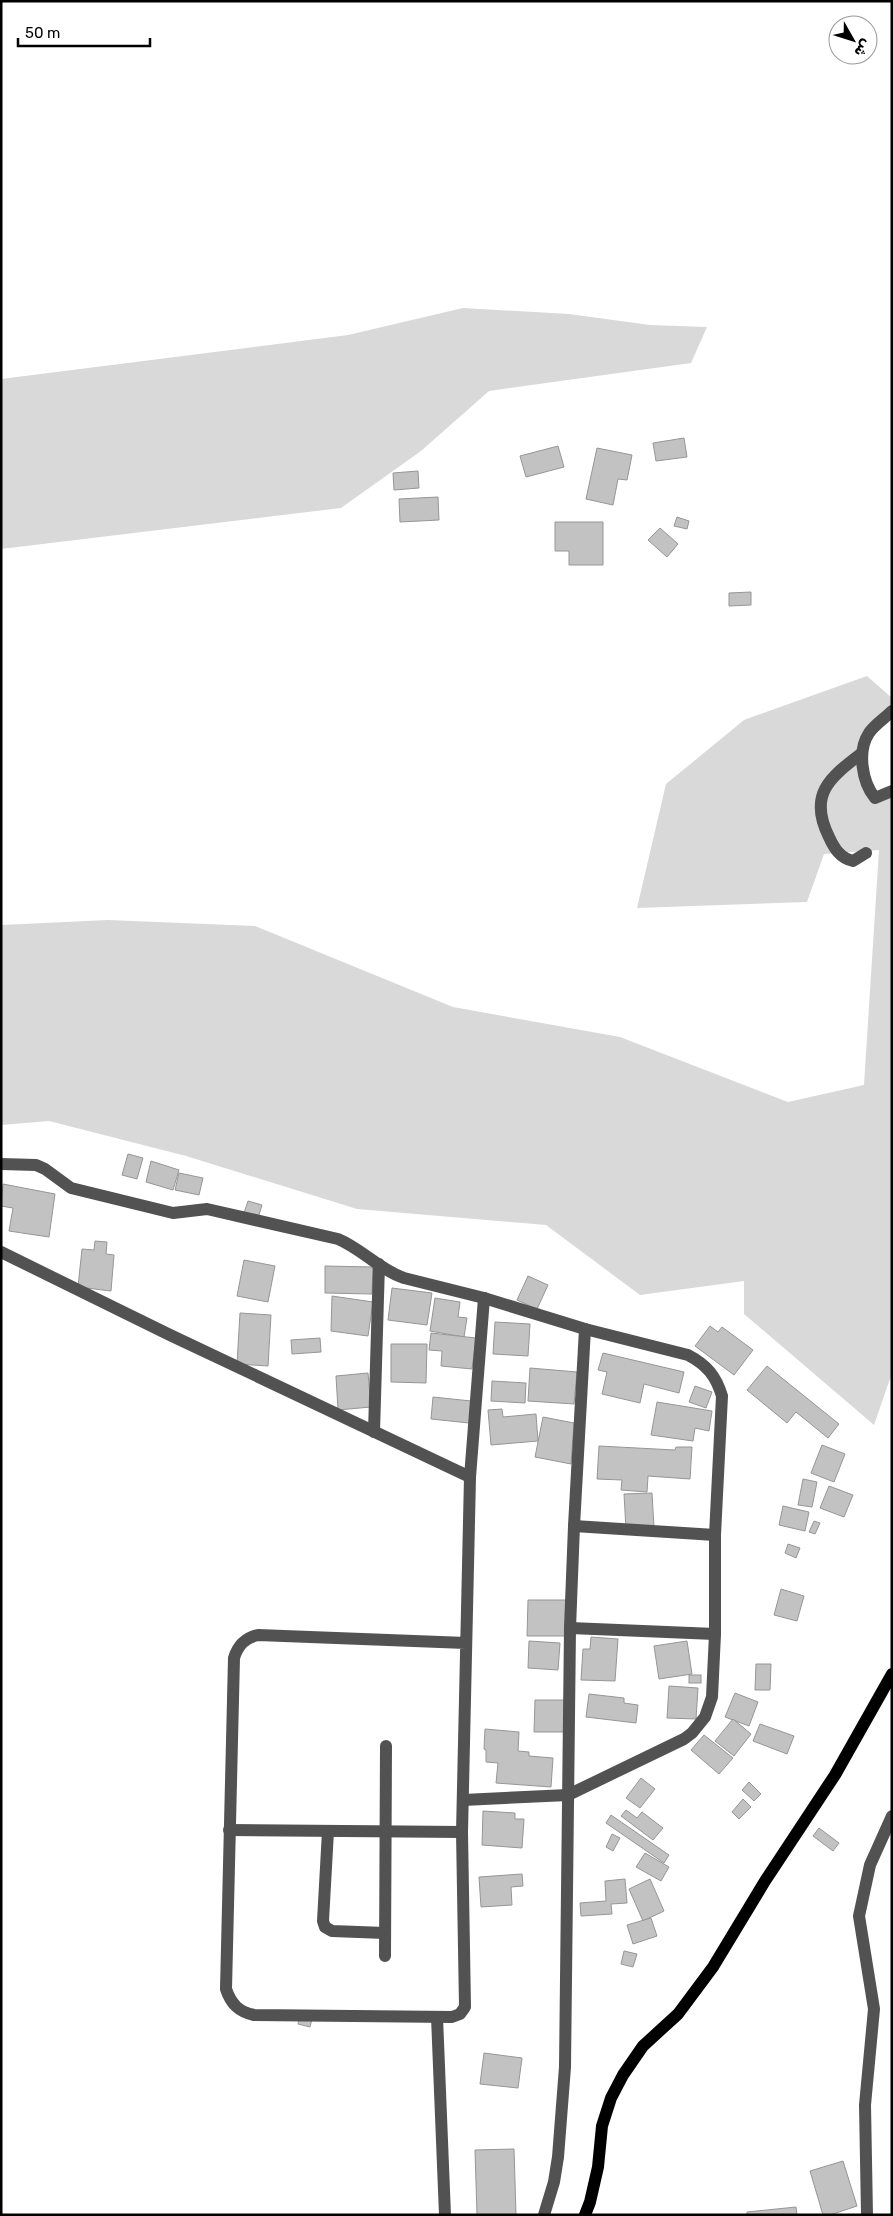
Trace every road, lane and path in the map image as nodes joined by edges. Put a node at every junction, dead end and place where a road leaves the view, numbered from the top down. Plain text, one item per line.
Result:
1 (892, 711) edge
2 (862, 753) junction
3 (892, 791) edge
4 (866, 853) dead end
5 (1, 1164) edge
6 (1, 1252) edge
7 (379, 1264) junction
8 (484, 1298) junction
9 (585, 1329) junction
10 (374, 1432) junction
11 (470, 1477) junction
12 (574, 1526) junction
13 (715, 1535) junction
14 (570, 1628) junction
15 (715, 1634) junction
16 (466, 1643) junction
17 (892, 1674) edge
18 (386, 1746) dead end
19 (568, 1795) junction
20 (463, 1800) junction
21 (892, 1816) edge
22 (229, 1830) junction
23 (328, 1831) junction
24 (386, 1832) junction
25 (462, 1832) junction
26 (385, 1933) junction
27 (385, 1956) dead end
28 (437, 2017) junction
29 (445, 2215) edge
30 (544, 2215) edge
31 (585, 2215) edge
32 (867, 2215) edge

1 - 2 street
2 - 3 street
2 - 4 street
5 - 7 street
6 - 10 street
7 - 8 street
7 - 10 street
8 - 9 street
8 - 11 street
9 - 12 street
9 - 13 street
10 - 11 street
11 - 16 street
12 - 13 street
12 - 14 street
13 - 15 street
14 - 15 street
14 - 19 street
15 - 19 street
16 - 20 street
16 - 22 street
17 - 31 main road
18 - 24 street
19 - 20 street
19 - 30 street
20 - 25 street
21 - 32 street
22 - 23 street
22 - 28 street
23 - 24 street
23 - 26 street
24 - 25 street
24 - 26 street
25 - 28 street
26 - 27 street
28 - 29 street

